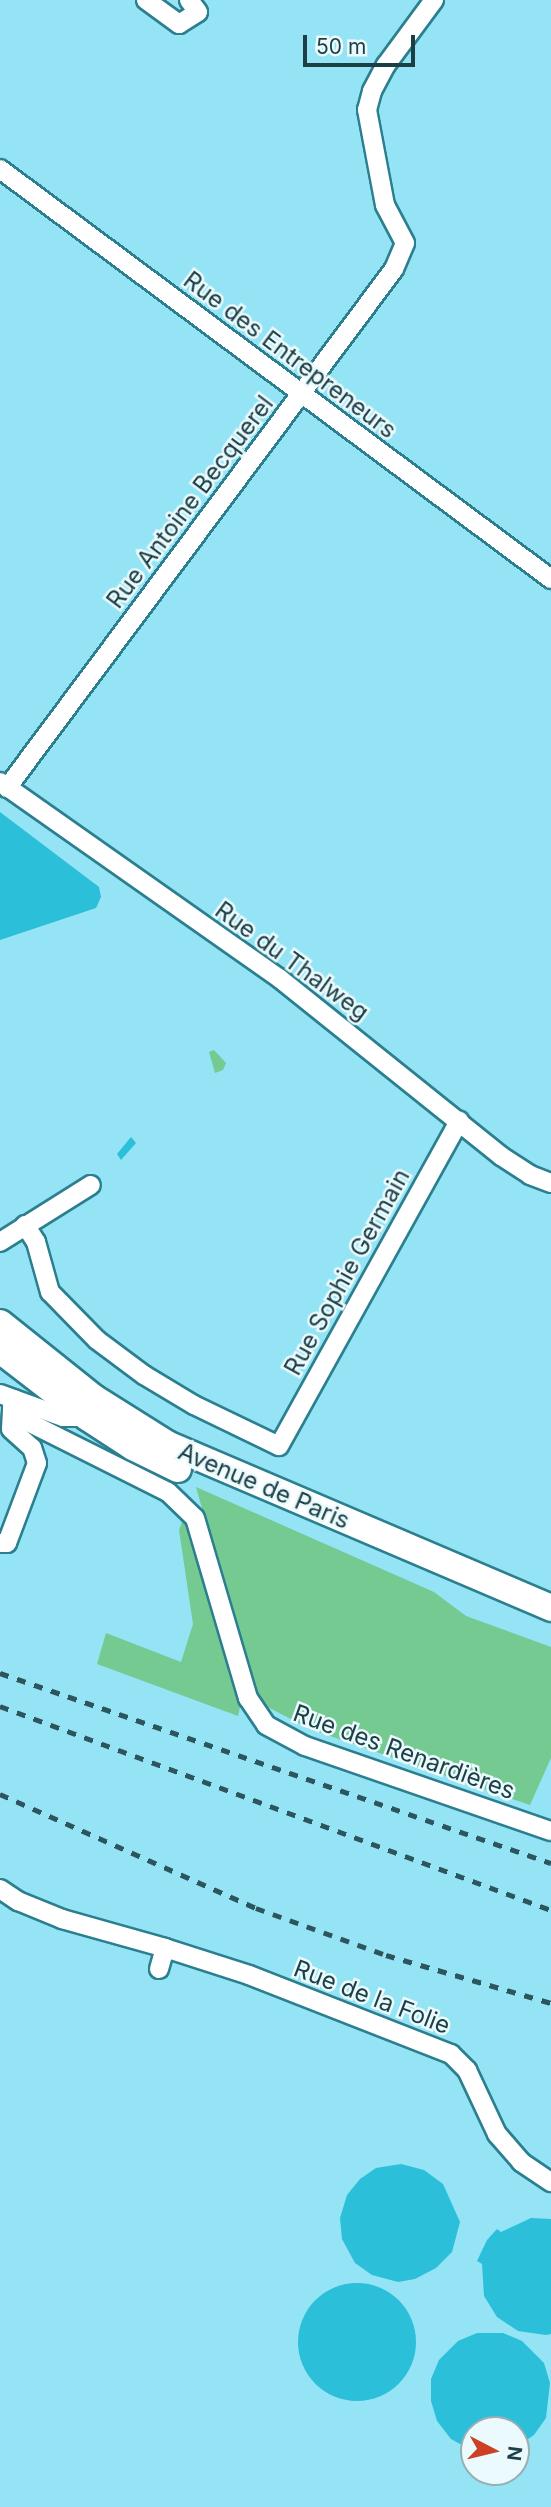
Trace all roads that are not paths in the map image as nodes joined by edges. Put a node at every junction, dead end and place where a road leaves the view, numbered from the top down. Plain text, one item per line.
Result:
1 (146, 0) edge
2 (189, 0) edge
3 (434, 0) edge
4 (0, 169) edge
5 (301, 394) junction
6 (551, 579) edge
7 (4, 785) edge
8 (459, 1121) junction
9 (551, 1183) edge
10 (91, 1185) dead end
11 (25, 1225) junction
12 (0, 1242) edge
13 (0, 1322) edge
14 (0, 1350) edge
15 (9, 1400) edge
16 (87, 1417) junction
17 (4, 1543) edge
18 (551, 1608) edge
19 (551, 1625) edge
20 (551, 1831) edge
21 (0, 1889) edge
22 (166, 1948) junction
23 (159, 1969) dead end
24 (551, 2182) edge

1 - 2 street
3 - 5 street, Rue Antoine Becquerel
4 - 5 street, Rue des Entrepreneurs
5 - 6 street, Rue des Entrepreneurs
5 - 7 street, Rue Antoine Becquerel
7 - 8 street, Rue du Thalweg
8 - 9 street, Rue du Thalweg
8 - 11 street, Rue Sophie Germain
10 - 11 street
11 - 12 street
13 - 18 main road, Avenue de Paris
14 - 16 main road, Avenue de Paris
15 - 16 street
15 - 17 street
15 - 20 street, Rue des Renardières
16 - 19 main road, Avenue de Paris
21 - 22 street, Rue de la Folie
22 - 23 street
22 - 24 street, Rue de la Folie

